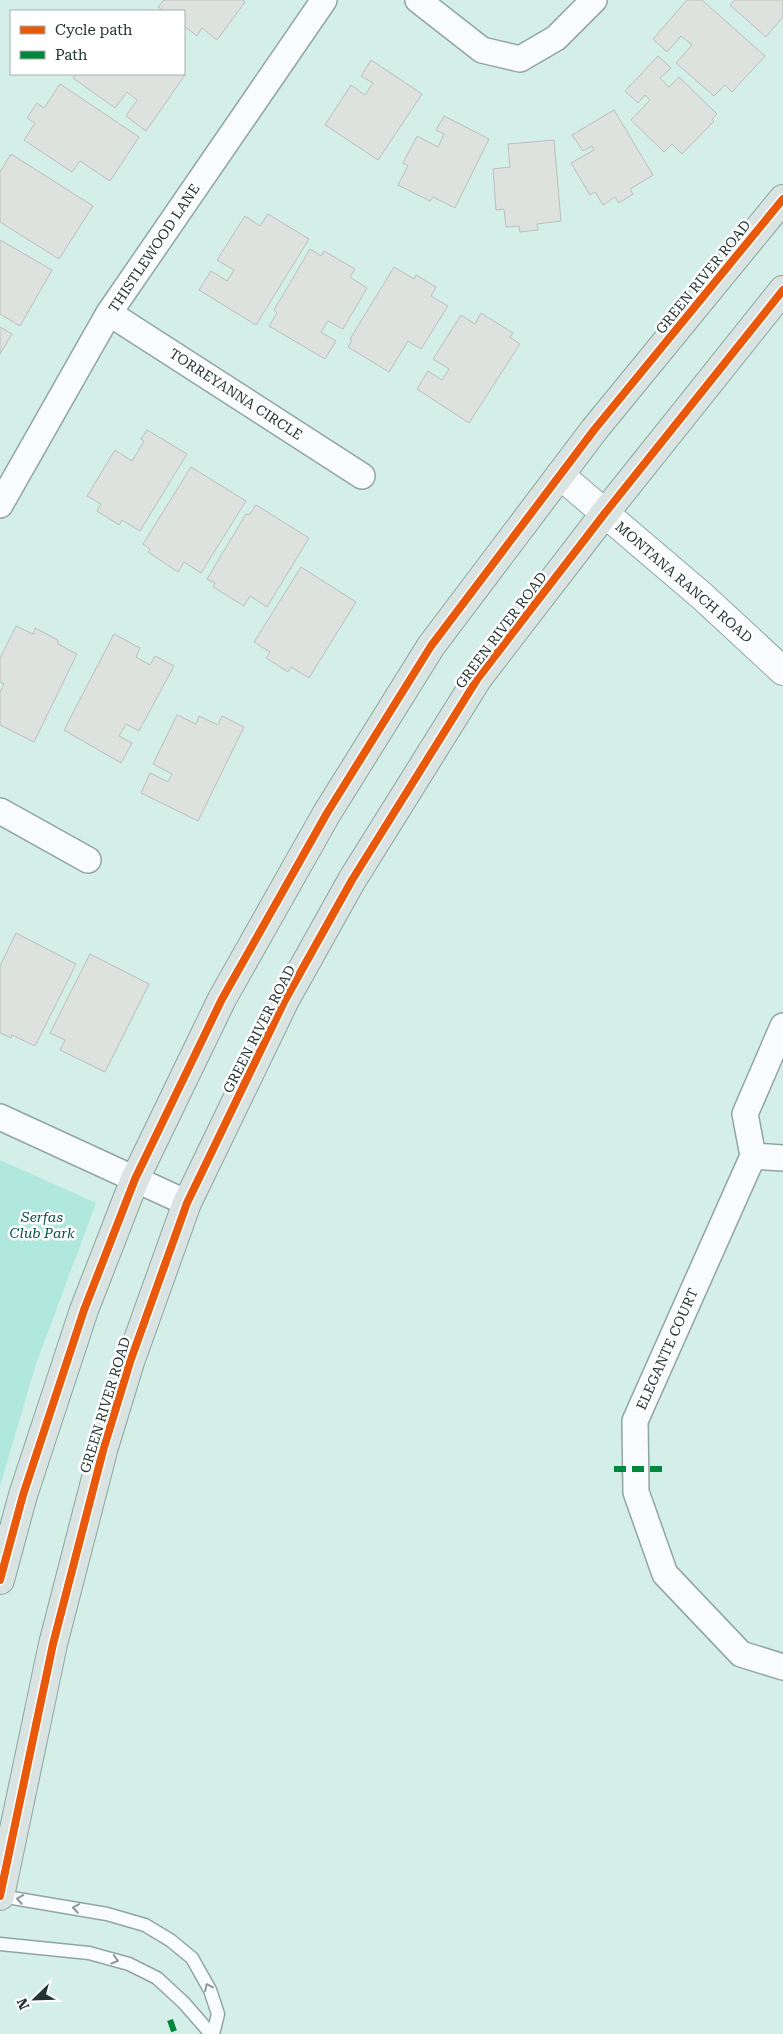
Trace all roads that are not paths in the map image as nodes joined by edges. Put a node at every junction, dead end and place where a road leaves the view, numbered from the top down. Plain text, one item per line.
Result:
1 (324, 0) edge
2 (418, 0) edge
3 (594, 0) edge
4 (783, 199) edge
5 (783, 290) edge
6 (110, 313) junction
7 (560, 475) junction
8 (362, 476) dead end
9 (0, 505) edge
10 (605, 513) junction
11 (783, 671) edge
12 (0, 811) edge
13 (88, 860) dead end
14 (783, 1026) edge
15 (0, 1117) edge
16 (753, 1156) junction
17 (783, 1158) edge
18 (135, 1179) junction
19 (187, 1203) junction
20 (0, 1580) edge
21 (783, 1667) edge
22 (0, 1896) edge
23 (0, 1944) edge
24 (212, 2034) edge

1 - 6 street, THISTLEWOOD LANE
2 - 3 street
4 - 7 main road, GREEN RIVER ROAD
5 - 10 main road, GREEN RIVER ROAD
6 - 8 street, TORREYANNA CIRCLE
6 - 9 street, THISTLEWOOD LANE
7 - 10 street, MONTANA RANCH ROAD
7 - 18 main road, GREEN RIVER ROAD
10 - 11 street, MONTANA RANCH ROAD
10 - 19 main road, GREEN RIVER ROAD
12 - 13 street
14 - 16 street
15 - 18 street
16 - 17 street
16 - 21 street, ELEGANTE COURT
18 - 19 street
18 - 20 main road, GREEN RIVER ROAD
19 - 22 main road, GREEN RIVER ROAD
24 -> 22 lane
23 -> 24 lane

